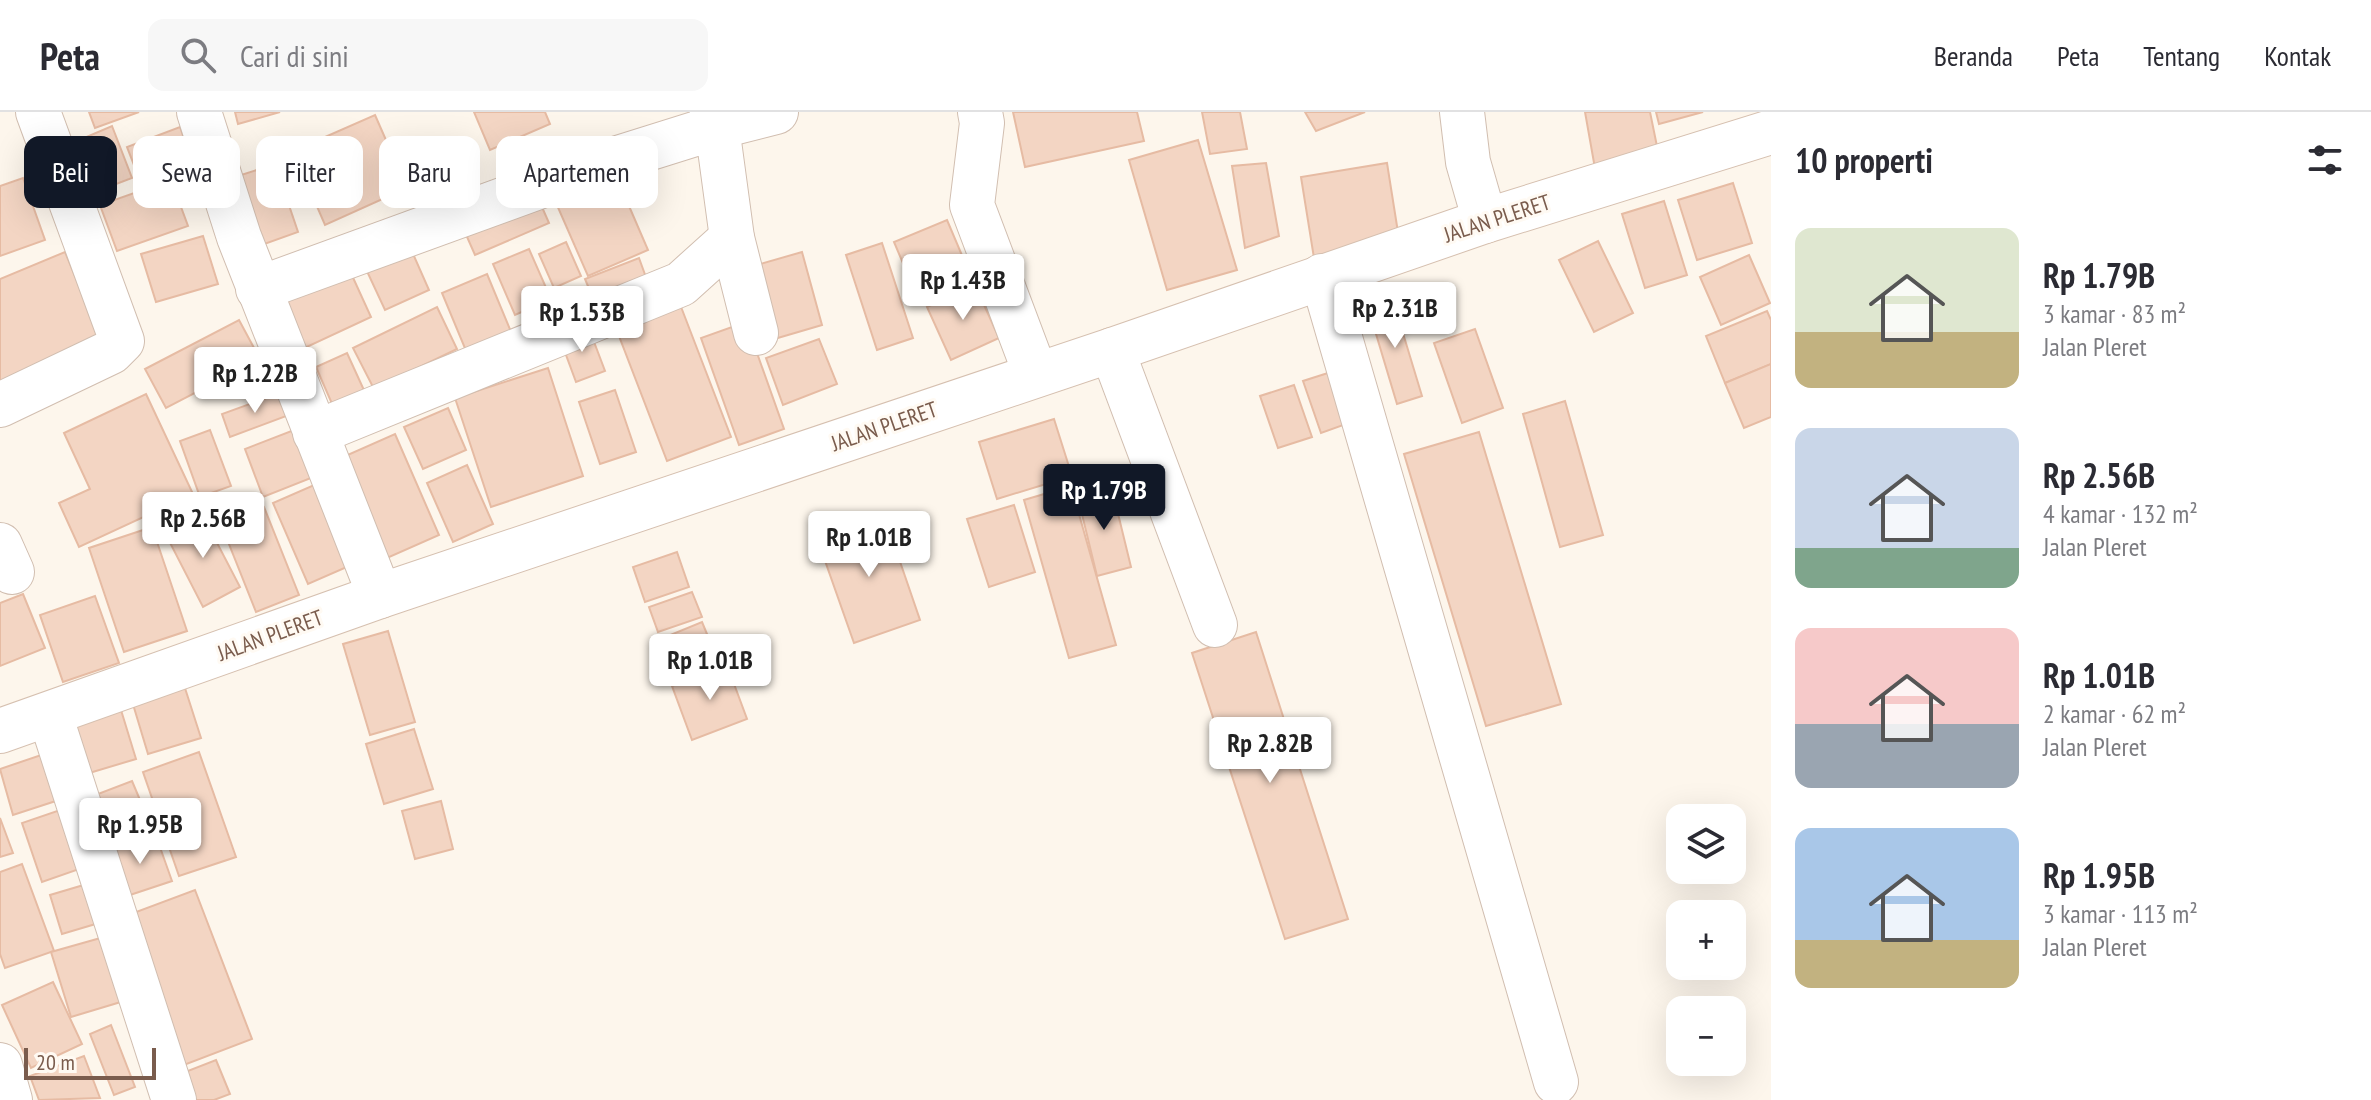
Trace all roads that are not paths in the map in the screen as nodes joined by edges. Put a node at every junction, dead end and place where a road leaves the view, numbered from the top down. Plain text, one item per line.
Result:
1 (38, 112) edge
2 (199, 112) edge
3 (776, 112) edge
4 (980, 112) edge
5 (1462, 112) edge
6 (714, 119) edge
7 (1771, 132) edge
8 (1485, 221) junction
9 (732, 238) junction
10 (1322, 276) junction
11 (258, 289) junction
12 (756, 333) dead end
13 (1112, 350) junction
14 (1036, 375) junction
15 (0, 405) edge
16 (315, 433) junction
17 (380, 596) junction
18 (1215, 625) dead end
19 (50, 715) junction
20 (0, 731) edge
21 (0, 1065) edge
22 (1556, 1082) dead end
23 (10, 1100) edge
24 (174, 1100) edge

1 - 15 street
2 - 11 street
3 - 6 street
4 - 14 street
5 - 8 street
6 - 9 street
6 - 11 street
7 - 8 street, JALAN PLERET
8 - 10 street, JALAN PLERET
9 - 12 street
9 - 16 street
10 - 13 street, JALAN PLERET
10 - 22 street
11 - 16 street
13 - 14 street, JALAN PLERET
13 - 18 street
14 - 17 street, JALAN PLERET
16 - 17 street
17 - 19 street, JALAN PLERET
19 - 20 street, JALAN PLERET
19 - 24 street
21 - 23 street

